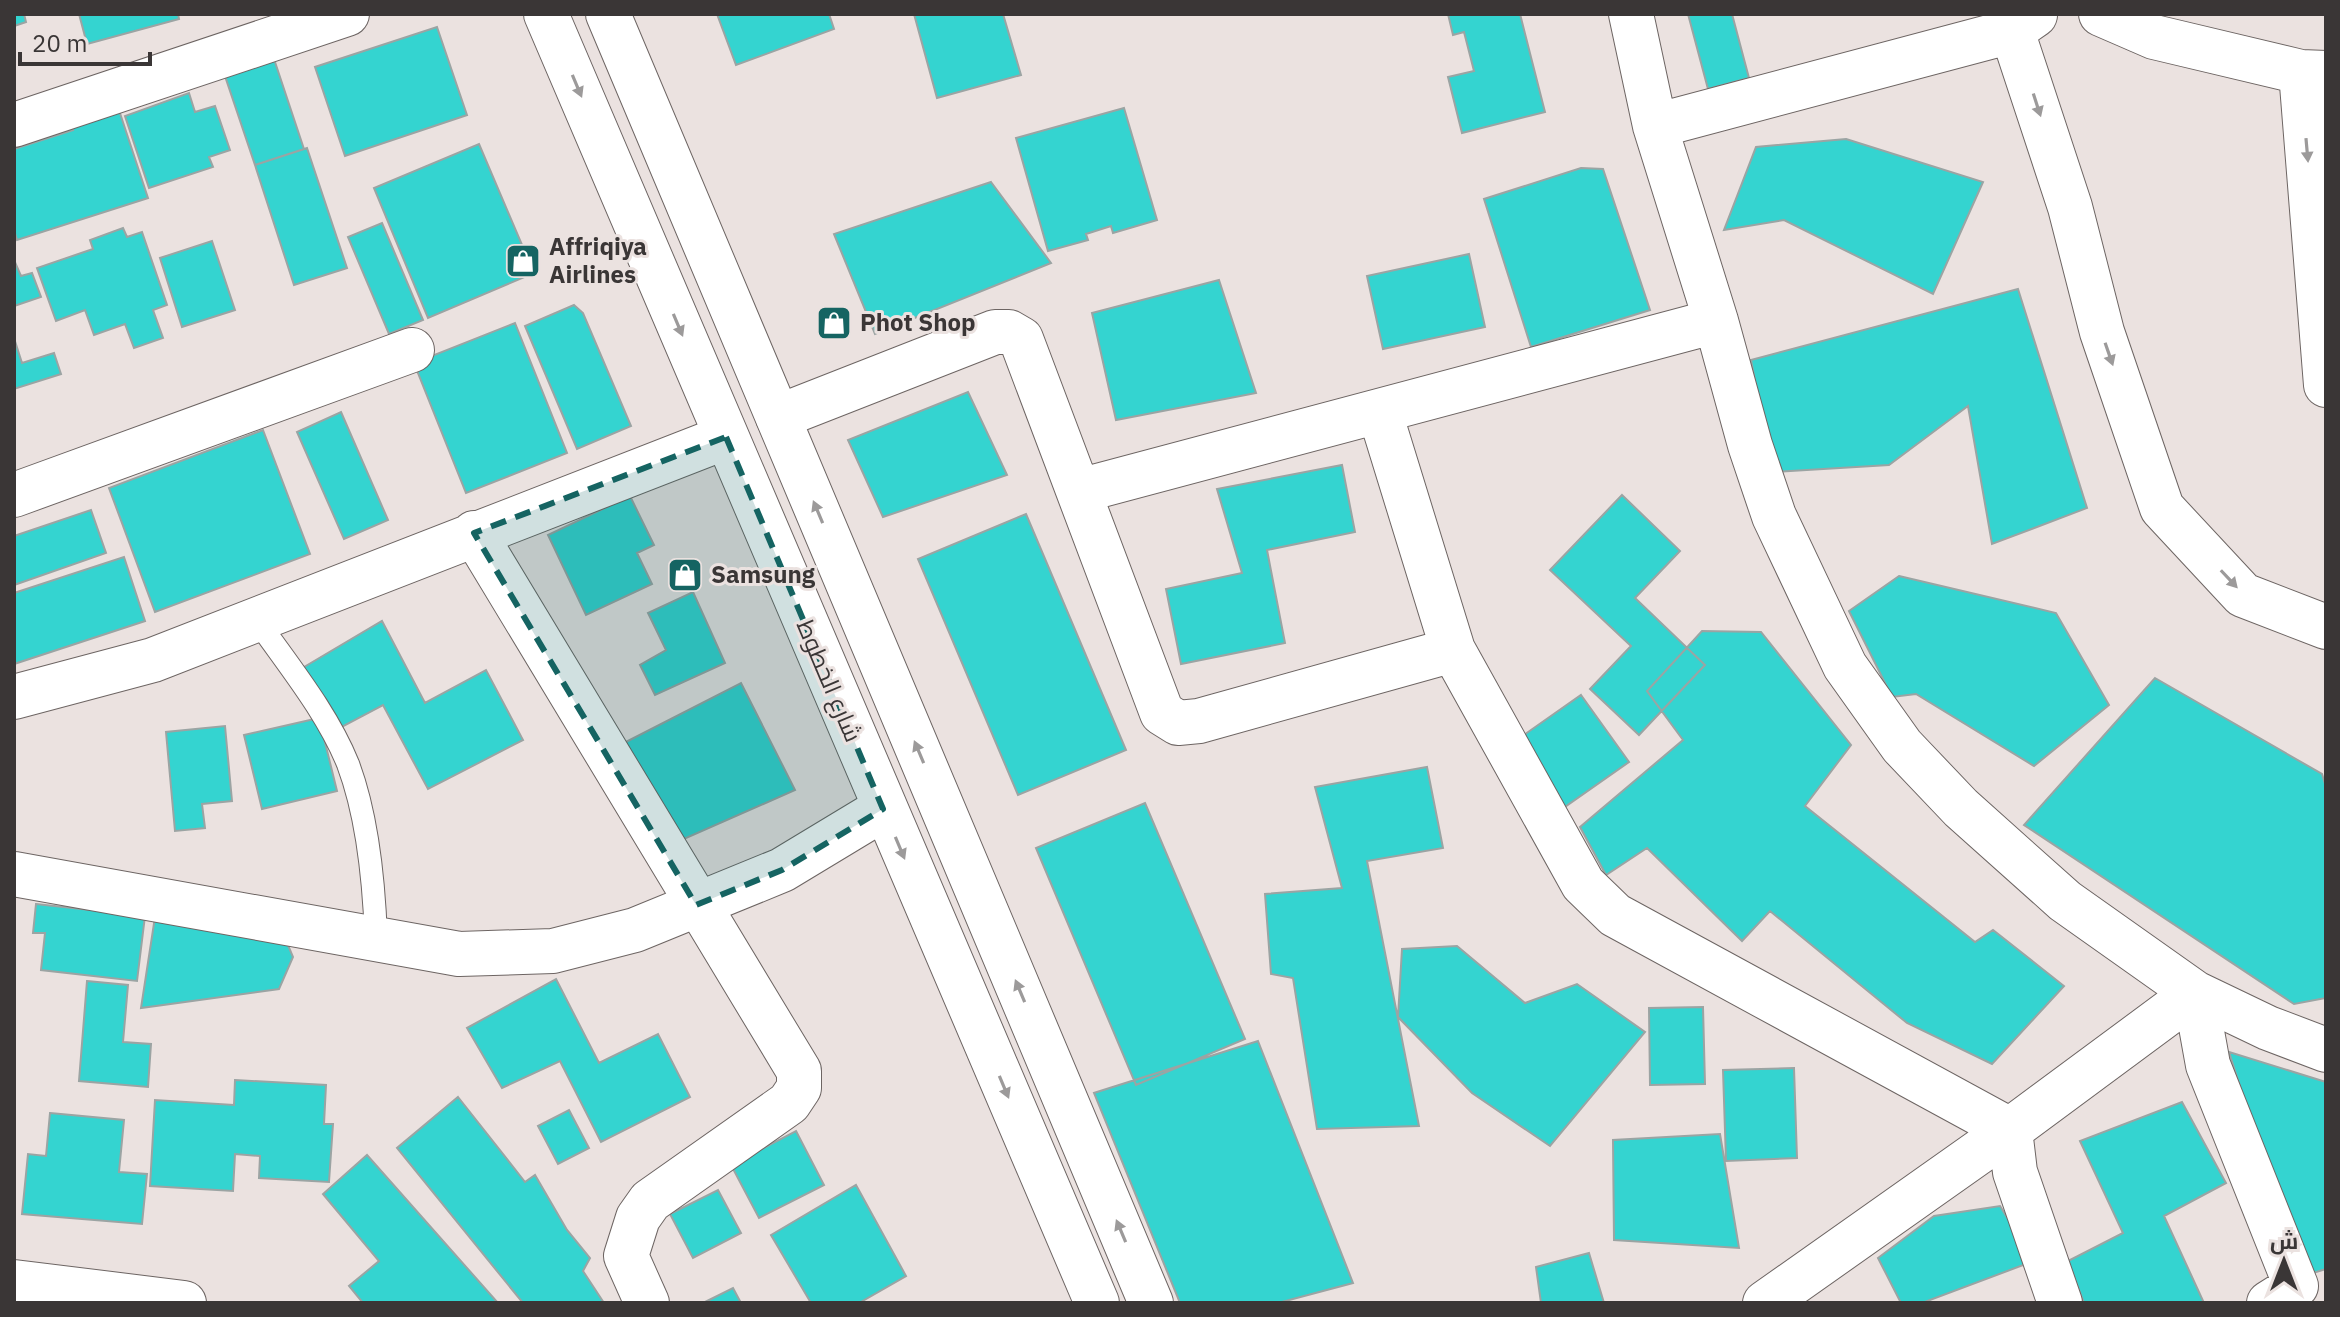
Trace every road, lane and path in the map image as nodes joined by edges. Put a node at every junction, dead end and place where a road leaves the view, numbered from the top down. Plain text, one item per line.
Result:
1 (347, 14) edge
2 (546, 14) edge
3 (608, 14) edge
4 (1631, 14) edge
5 (2101, 14) edge
6 (2024, 22) edge
7 (2314, 73) edge
8 (14, 125) edge
9 (1655, 126) junction
10 (1716, 321) junction
11 (412, 350) dead end
12 (2326, 385) edge
13 (1380, 413) junction
14 (778, 417) junction
15 (726, 437) junction
16 (1079, 491) junction
17 (14, 495) edge
18 (474, 533) junction
19 (256, 619) junction
20 (2326, 627) edge
21 (1453, 650) junction
22 (14, 697) edge
23 (883, 809) junction
24 (14, 874) edge
25 (696, 905) junction
26 (376, 938) junction
27 (2195, 993) junction
28 (2326, 1050) edge
29 (2010, 1130) junction
30 (14, 1282) edge
31 (184, 1303) edge
32 (647, 1303) edge
33 (1097, 1303) edge
34 (1151, 1303) edge
35 (1765, 1303) edge
36 (2060, 1303) edge
37 (2269, 1303) edge

1 - 8 street
2 -> 15 street, شارع الخطوط
3 - 14 street
4 - 9 street
5 - 7 street
6 - 9 street
6 -> 20 street
7 -> 12 street
9 - 10 street
10 - 13 street
10 - 27 street
11 - 17 street
13 - 16 street
13 - 21 street
14 - 16 street
34 -> 14 street
15 - 18 street
15 - 23 street, شارع الخطوط
16 - 21 street
18 - 19 street
18 - 25 street
19 - 22 street
19 - 26 lane
21 - 29 street
23 - 25 street
23 -> 33 street, شارع الخطوط
24 - 26 street
25 - 26 street
25 - 32 street
27 - 28 street
27 - 29 street
27 - 37 street
29 - 35 street
29 - 36 street
30 - 31 street

